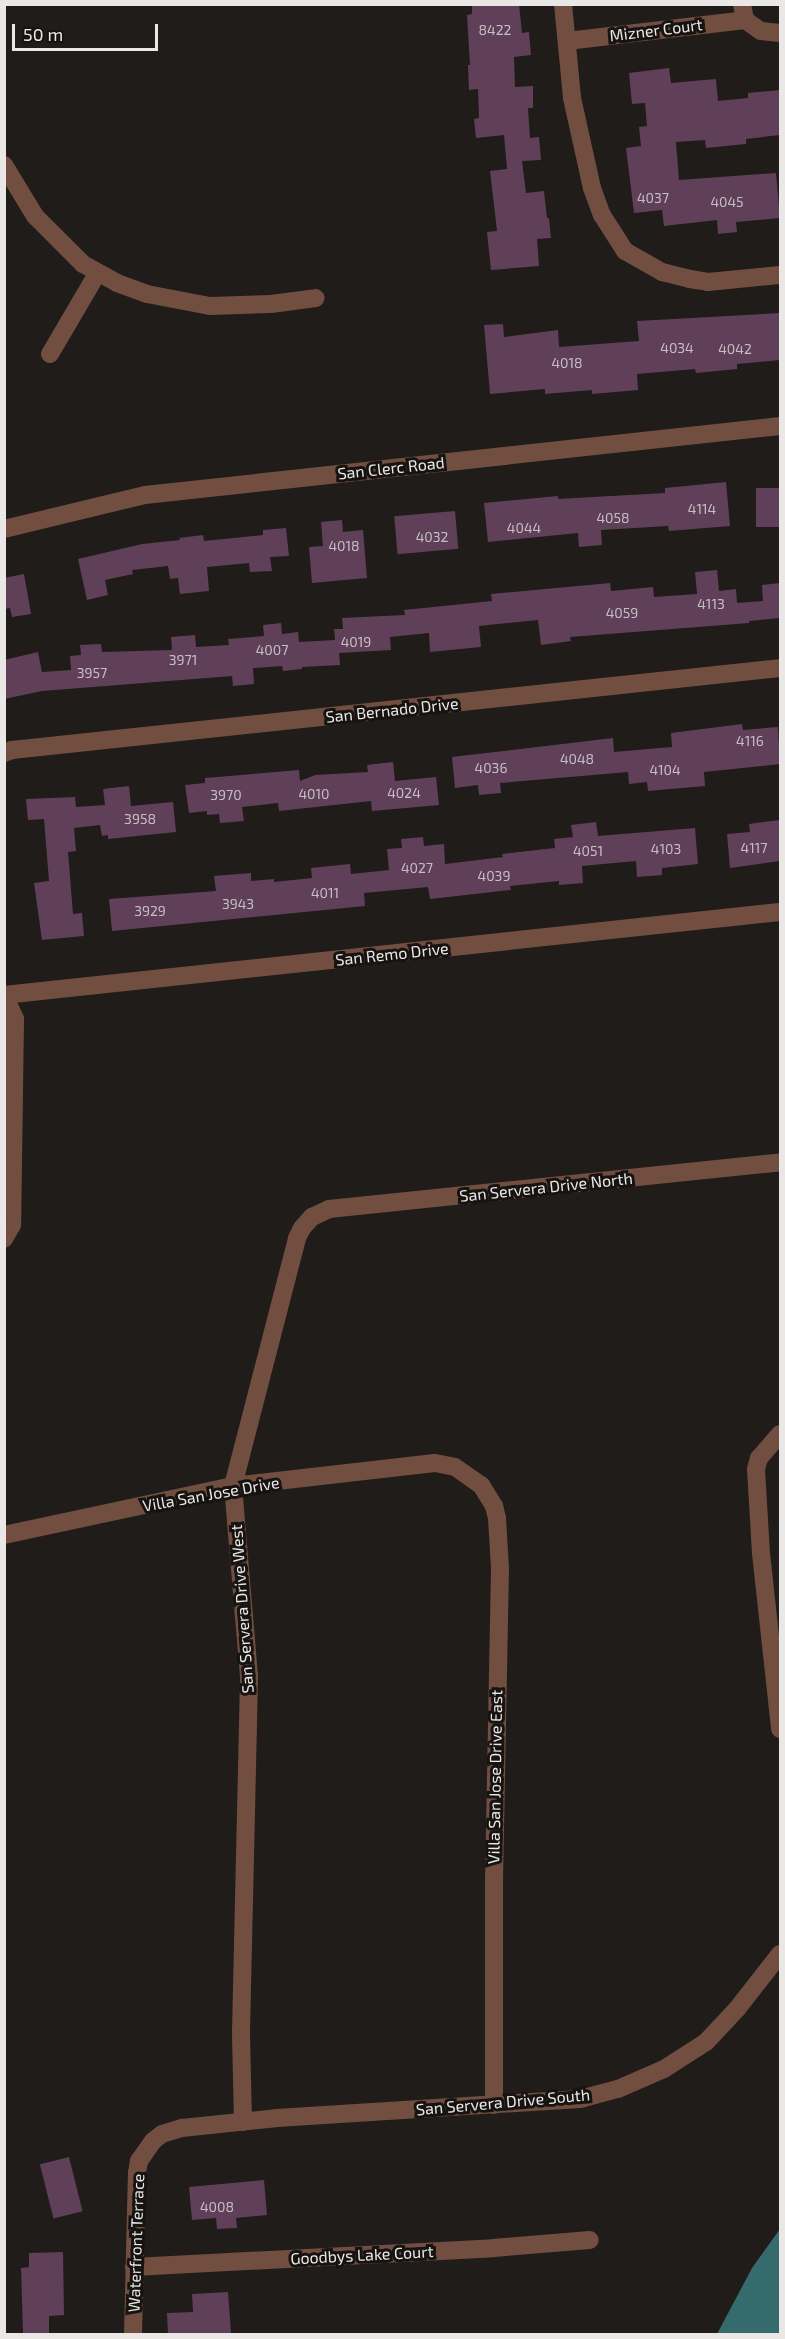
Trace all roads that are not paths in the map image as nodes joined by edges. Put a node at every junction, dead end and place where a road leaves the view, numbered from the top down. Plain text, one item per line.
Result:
1 (563, 4) edge
2 (743, 12) edge
3 (780, 33) edge
4 (567, 41) junction
5 (4, 165) edge
6 (98, 274) junction
7 (780, 275) edge
8 (316, 298) dead end
9 (50, 354) dead end
10 (780, 426) edge
11 (4, 529) edge
12 (780, 668) edge
13 (4, 753) edge
14 (780, 912) edge
15 (5, 995) edge
16 (780, 1162) edge
17 (312, 1217) joint
18 (4, 1239) edge
19 (777, 1436) edge
20 (455, 1467) joint
21 (233, 1486) junction
22 (4, 1535) edge
23 (780, 1729) edge
24 (780, 1954) edge
25 (494, 2105) junction
26 (243, 2122) junction
27 (590, 2240) dead end
28 (134, 2267) junction
29 (133, 2334) edge

1 - 4 street
2 - 3 street
2 - 4 street, Mizner Court
4 - 7 street
5 - 6 street
6 - 8 street
6 - 9 street
10 - 11 street, San Clerc Road
12 - 13 street, San Bernado Drive
14 - 15 street, San Remo Drive
15 - 18 street
16 - 17 street, San Servera Drive North
17 - 21 street, San Servera Drive West
19 - 23 street
20 - 21 street, Villa San Jose Drive
20 - 25 street, Villa San Jose Drive East
21 - 22 street, Villa San Jose Drive
21 - 26 street, San Servera Drive West
24 - 25 street, San Servera Drive South
25 - 26 street, San Servera Drive South
26 - 28 street, Waterfront Terrace
27 - 28 street, Goodbys Lake Court
28 - 29 street, Waterfront Terrace

